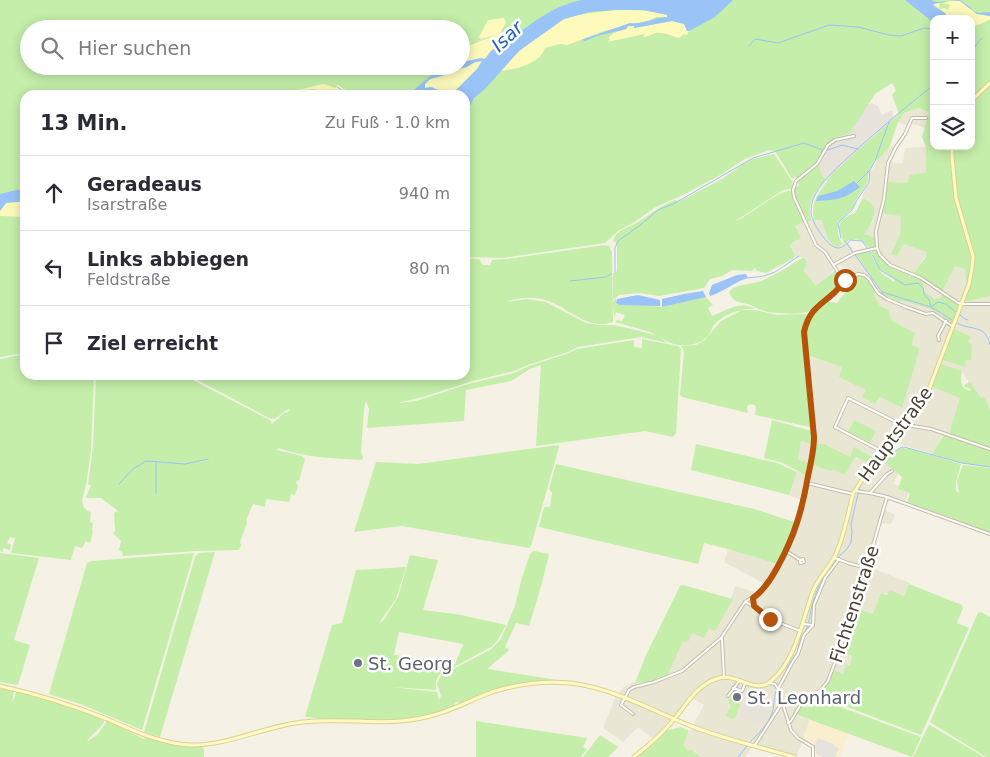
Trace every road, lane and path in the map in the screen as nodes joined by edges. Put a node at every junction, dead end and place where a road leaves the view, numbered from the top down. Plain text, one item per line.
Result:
1 (990, 83) edge
2 (975, 97) edge
3 (926, 118) dead end
4 (854, 136) dead end
5 (952, 150) edge
6 (877, 248) junction
7 (834, 264) junction
8 (843, 280) junction
9 (962, 304) junction
10 (990, 304) edge
11 (946, 321) junction
12 (953, 326) junction
13 (939, 340) dead end
14 (926, 389) dead end
15 (903, 426) junction
16 (990, 449) edge
17 (883, 452) junction
18 (892, 471) dead end
19 (807, 483) junction
20 (856, 492) junction
21 (870, 493) junction
22 (887, 498) junction
23 (990, 534) edge
24 (786, 551) junction
25 (837, 558) junction
26 (800, 560) dead end
27 (866, 568) junction
28 (753, 598) junction
29 (745, 602) junction
30 (754, 606) junction
31 (808, 624) junction
32 (801, 631) junction
33 (721, 638) junction
34 (724, 677) junction
35 (773, 679) junction
36 (740, 680) junction
37 (746, 682) junction
38 (769, 683) junction
39 (0, 686) edge
40 (777, 687) junction
41 (733, 688) junction
42 (728, 696) dead end
43 (625, 698) junction
44 (782, 703) junction
45 (633, 714) dead end
46 (674, 719) junction
47 (788, 723) junction
48 (752, 745) junction
49 (634, 757) edge
50 (794, 757) edge
51 (813, 757) edge

1 - 2 main road
3 - 6 street
4 - 7 street
5 - 9 main road, Hauptstraße
6 - 7 street
6 - 9 street
7 - 8 street
8 - 11 street
8 - 19 street
9 - 10 street
9 - 12 main road, Hauptstraße
11 - 12 street
11 - 13 street
12 - 15 main road, Hauptstraße
14 - 15 street
15 - 16 street
15 - 17 main road, Hauptstraße
15 - 17 street
17 - 20 main road, Hauptstraße
18 - 21 street
19 - 20 street
19 - 24 street
20 - 21 street
20 - 25 main road, Hauptstraße
21 - 22 street
22 - 23 street
22 - 27 street, Fichtenstraße
24 - 26 street
24 - 28 street
25 - 27 street
25 - 31 street
25 - 31 main road, Hauptstraße
27 - 47 street, Fichtenstraße
28 - 29 street
28 - 30 street
29 - 30 street
29 - 33 street
30 - 32 street
31 - 32 main road, Hauptstraße
31 - 40 street
32 - 35 main road, Hauptstraße
33 - 34 street
33 - 43 street
34 - 36 main road
34 - 46 main road
35 - 38 main road, Hauptstraße
35 - 40 street
36 - 37 main road
36 - 41 street
37 - 38 main road
37 - 41 street
38 - 40 street
39 - 43 main road
40 - 44 street
41 - 42 street
43 - 45 street
43 - 46 main road
44 - 47 street
44 - 48 street
46 - 48 main road
46 - 49 main road
47 - 51 street
48 - 50 main road

